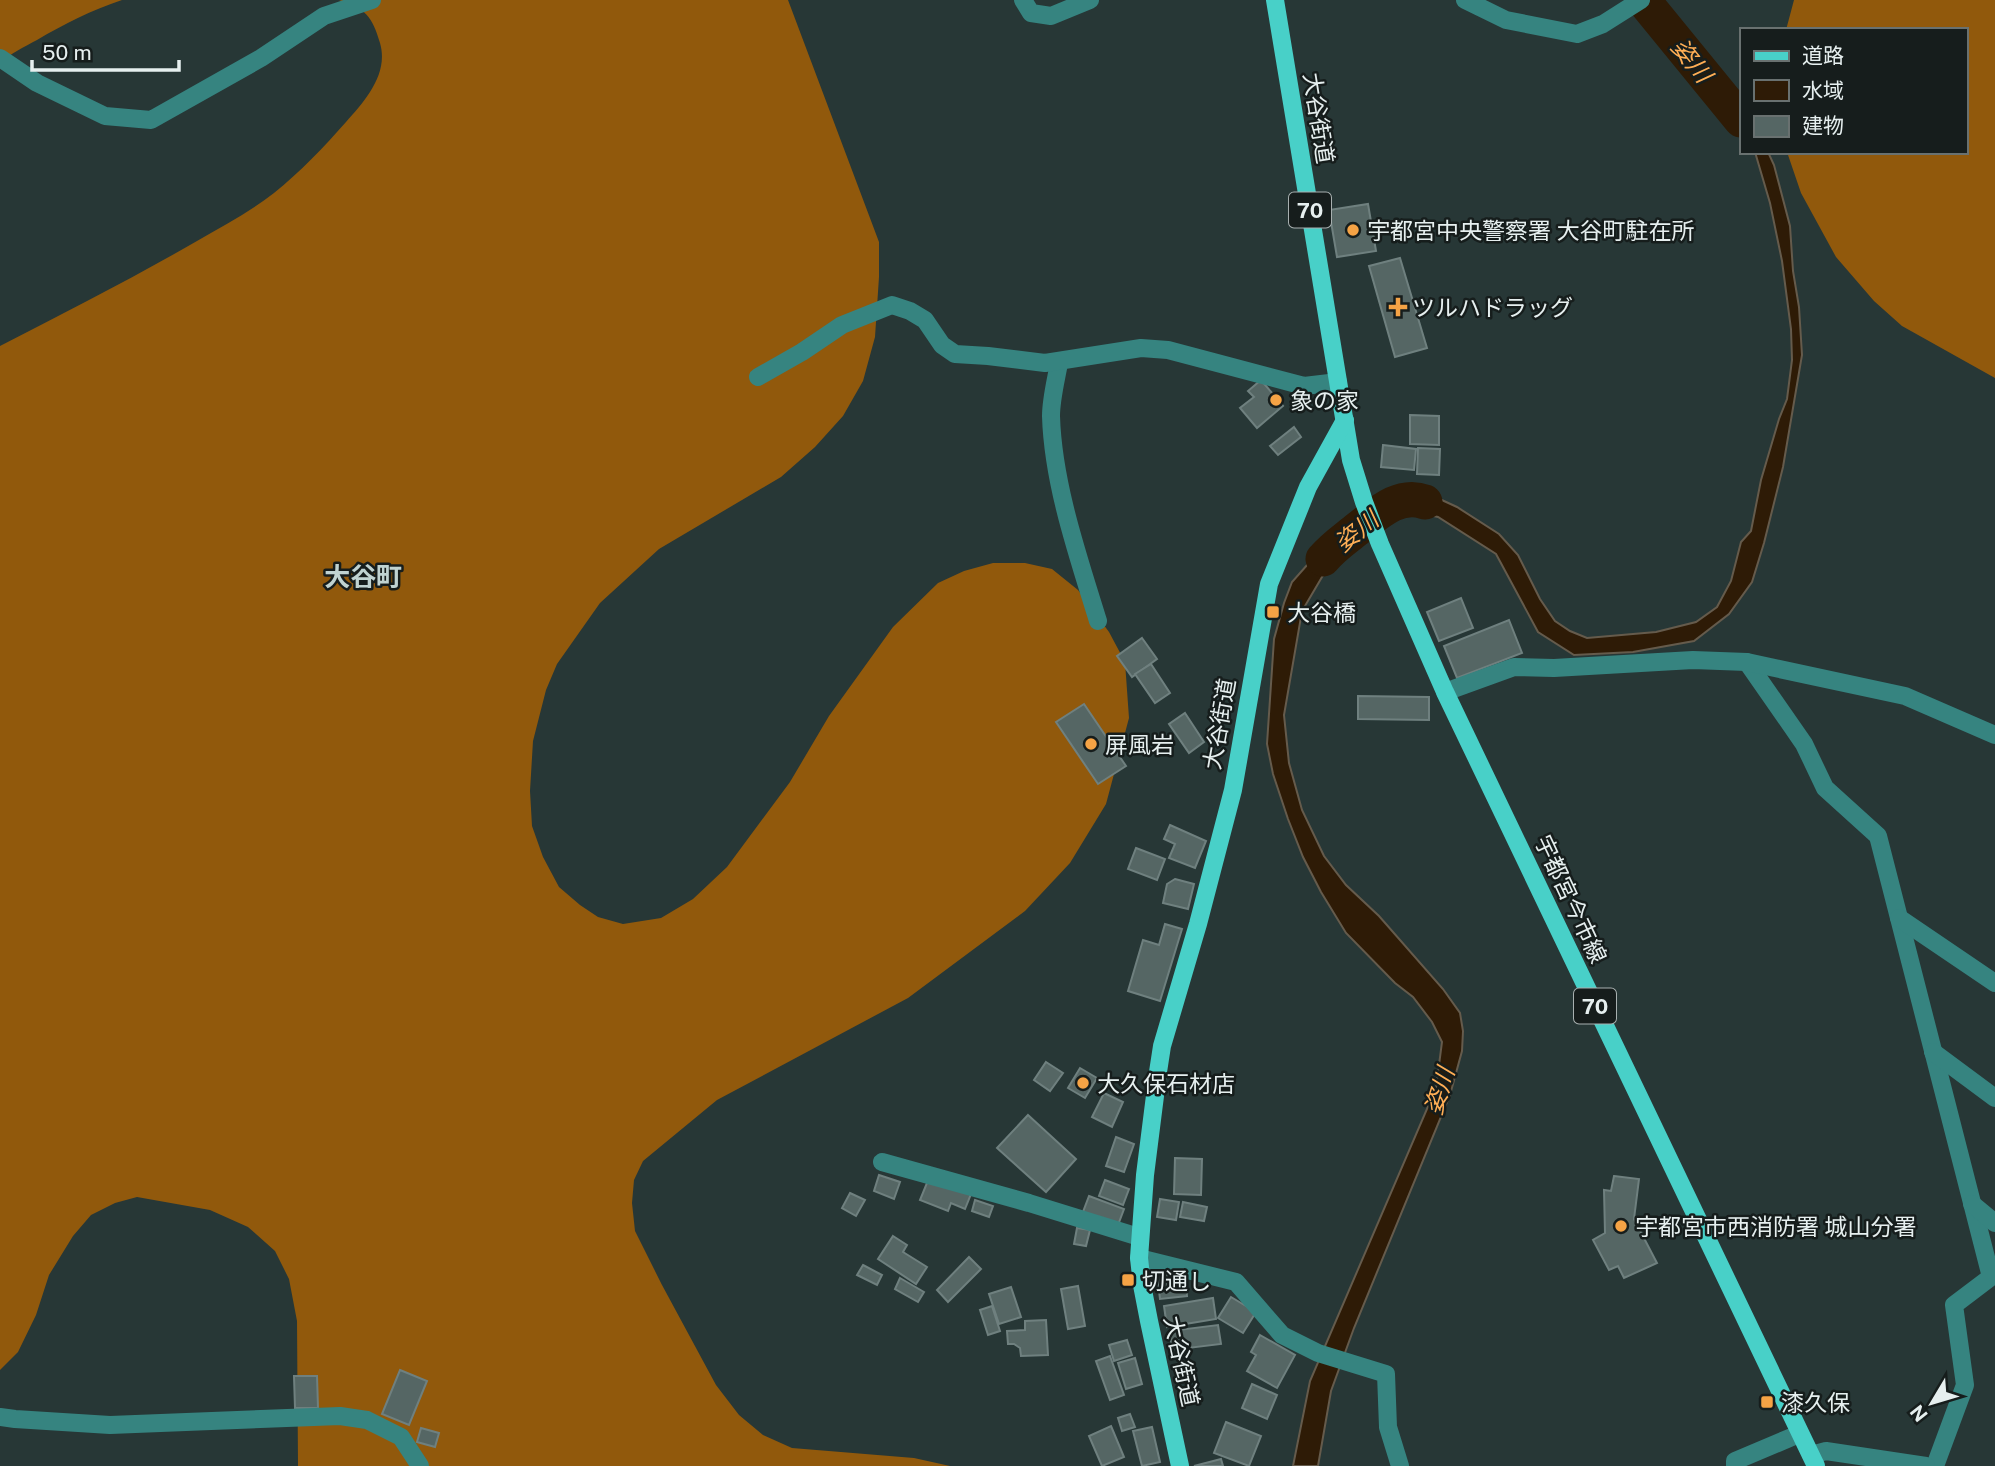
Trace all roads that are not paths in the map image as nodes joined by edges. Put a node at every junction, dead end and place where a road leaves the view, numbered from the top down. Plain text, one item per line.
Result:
1 (372, 0) edge
2 (1023, 0) edge
3 (1090, 0) edge
4 (1275, 0) edge
5 (1465, 0) edge
6 (1641, 0) edge
7 (0, 58) edge
8 (1059, 363) junction
9 (758, 377) dead end
10 (1338, 382) junction
11 (1345, 420) junction
12 (1098, 621) dead end
13 (1747, 662) junction
14 (1445, 692) junction
15 (1995, 735) edge
16 (1899, 918) junction
17 (1995, 983) edge
18 (1933, 1052) junction
19 (1995, 1098) edge
20 (882, 1162) dead end
21 (1972, 1204) junction
22 (1995, 1223) edge
23 (1139, 1237) junction
24 (1139, 1258) junction
25 (0, 1417) edge
26 (1799, 1434) junction
27 (1813, 1460) edge
28 (420, 1466) edge
29 (1180, 1466) edge
30 (1400, 1466) edge
31 (1735, 1466) edge
32 (1926, 1466) edge
33 (1935, 1466) edge

1 - 7 street
2 - 3 street
4 - 10 main road, 大谷街道 / 70
5 - 6 street
8 - 9 street
8 - 10 street
8 - 12 street
10 - 11 main road, 大谷街道 / 70
11 - 14 main road, 宇都宮今市線 / 70
11 - 23 main road, 大谷街道
13 - 14 street
13 - 15 street
13 - 16 street
14 - 26 main road, 宇都宮今市線 / 70
16 - 17 street
16 - 18 street
18 - 19 street
18 - 21 street
20 - 23 street
21 - 22 street
21 - 33 street
23 - 24 main road, 大谷街道
24 - 29 main road, 大谷街道
24 - 30 street
25 - 28 street
26 - 27 main road, 宇都宮今市線 / 70
26 - 31 street
27 - 32 street

